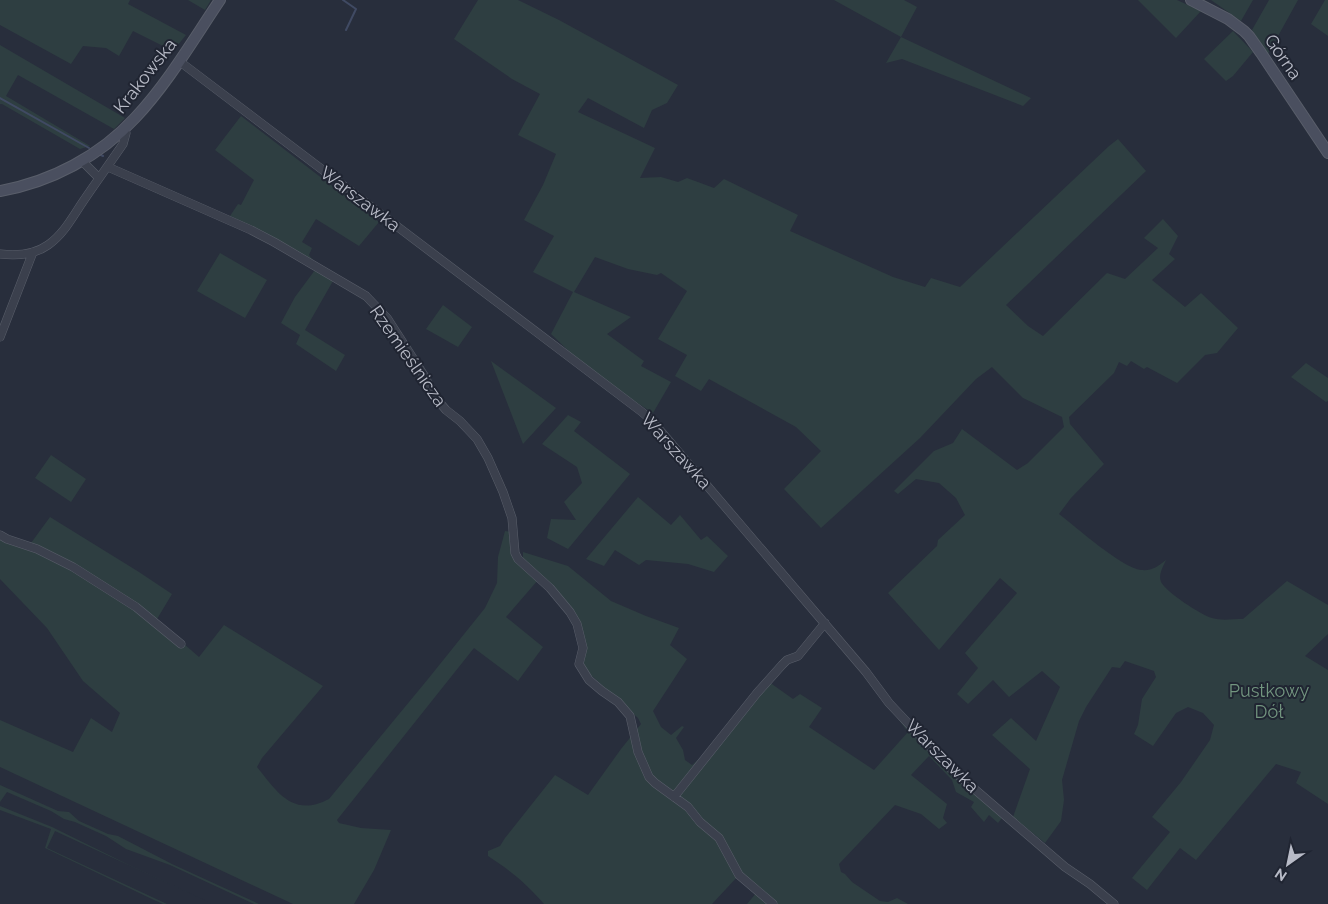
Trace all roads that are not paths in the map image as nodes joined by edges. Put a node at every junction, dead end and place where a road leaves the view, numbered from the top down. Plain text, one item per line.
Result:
1 (220, 0) edge
2 (1191, 0) edge
3 (179, 61) junction
4 (124, 130) junction
5 (1328, 153) edge
6 (82, 161) junction
7 (108, 166) junction
8 (99, 178) junction
9 (0, 192) edge
10 (33, 252) junction
11 (0, 254) edge
12 (0, 337) edge
13 (0, 535) edge
14 (825, 623) junction
15 (181, 644) dead end
16 (674, 797) junction
17 (773, 904) edge
18 (1114, 904) edge

1 - 3 main road, Krakowska
2 - 5 main road, Górna
3 - 4 main road, Krakowska
3 - 14 street, Warszawka
4 - 6 main road, Krakowska
4 - 7 street
6 - 8 street
6 - 9 main road, Krakowska
7 - 8 street
7 - 16 street, Rzemieślnicza
8 - 10 street
10 - 11 street
10 - 12 street
13 - 15 street
14 - 16 street
14 - 18 street, Warszawka
16 - 17 street

